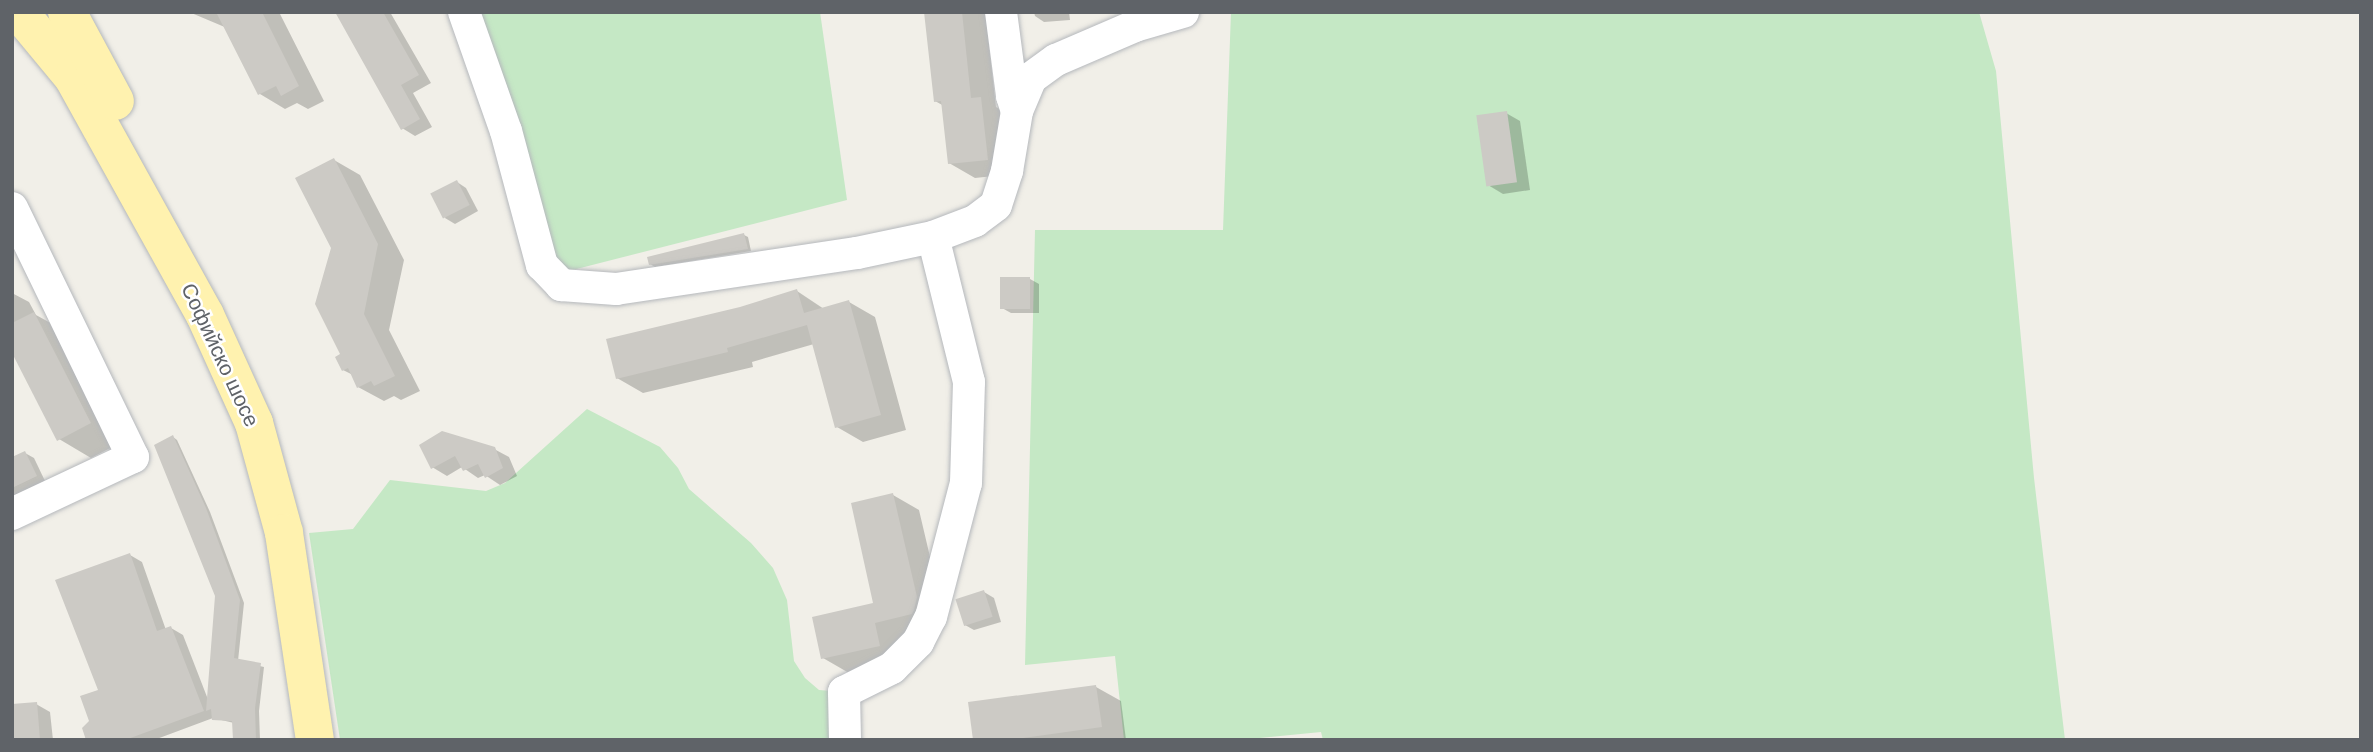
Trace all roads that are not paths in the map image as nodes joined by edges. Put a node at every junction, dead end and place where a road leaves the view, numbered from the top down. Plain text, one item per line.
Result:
1 (19, 12) edge
2 (39, 12) edge
3 (67, 12) edge
4 (464, 12) edge
5 (1002, 12) edge
6 (1183, 12) edge
7 (73, 77) junction
8 (1017, 111) junction
9 (12, 208) edge
10 (933, 237) junction
11 (12, 514) edge
12 (315, 740) edge
13 (340, 740) edge
14 (845, 740) edge

1 - 7 main road, Софийско шосе
2 - 7 street
3 - 13 main road, Софийско шосе
4 - 10 street
5 - 8 street
6 - 8 street
7 - 12 main road, Софийско шосе
8 - 10 street
9 - 11 street
10 - 14 street

